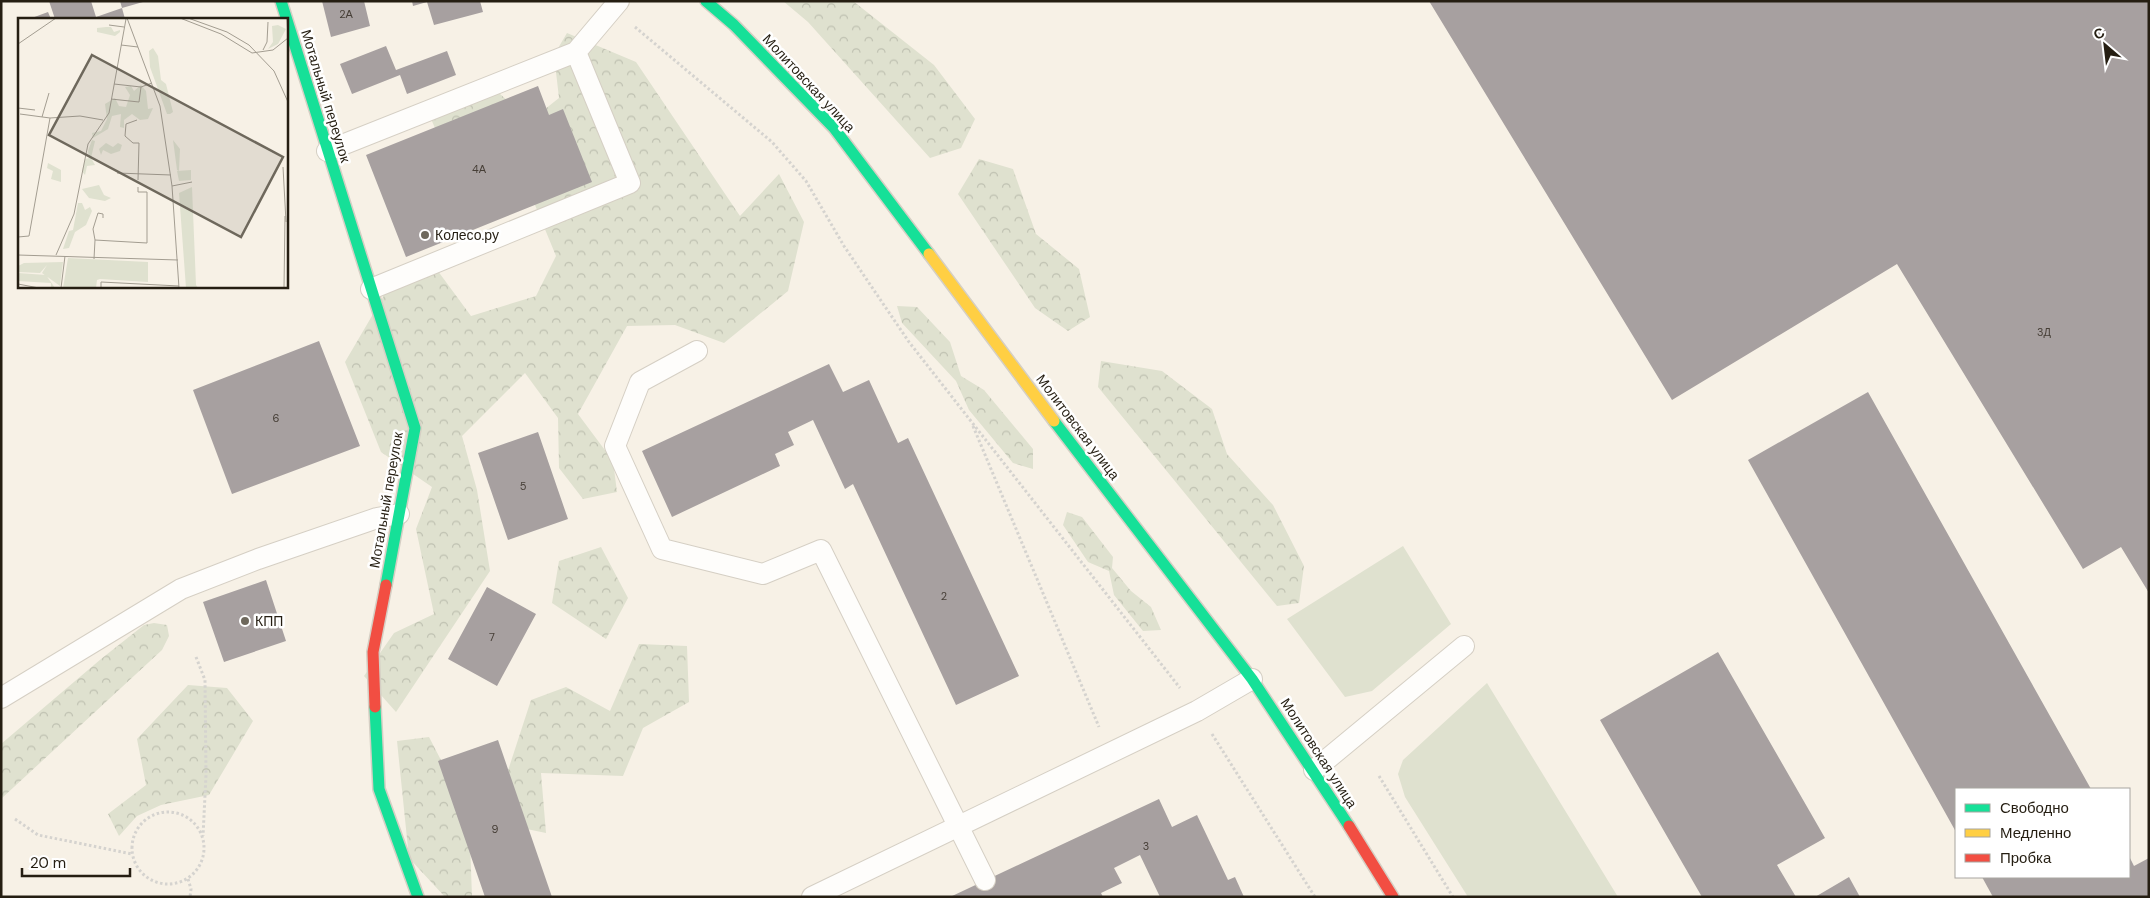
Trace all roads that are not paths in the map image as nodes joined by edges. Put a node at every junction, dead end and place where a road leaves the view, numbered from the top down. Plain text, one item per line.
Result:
1 (281, 1) edge
2 (706, 1) edge
3 (616, 5) edge
4 (286, 18) edge
5 (288, 24) edge
6 (576, 52) junction
7 (327, 152) junction
8 (371, 289) junction
9 (697, 351) dead end
10 (399, 514) junction
11 (1464, 646) dead end
12 (1252, 679) junction
13 (1, 698) edge
14 (1314, 770) junction
15 (958, 826) junction
16 (985, 880) dead end
17 (418, 897) edge
18 (812, 897) edge
19 (1393, 897) edge

1 - 4 street, Мотальный переулок
2 - 12 street, Молитовская улица
3 - 6 lane
5 - 7 street, Мотальный переулок
6 - 7 lane
6 - 8 lane
7 - 8 street, Мотальный переулок
8 - 10 street, Мотальный переулок
9 - 15 lane
10 - 13 lane
10 - 17 street, Мотальный переулок
11 - 14 lane
12 - 14 street, Молитовская улица
12 - 15 lane
14 - 19 street, Молитовская улица
15 - 16 lane
15 - 18 lane

